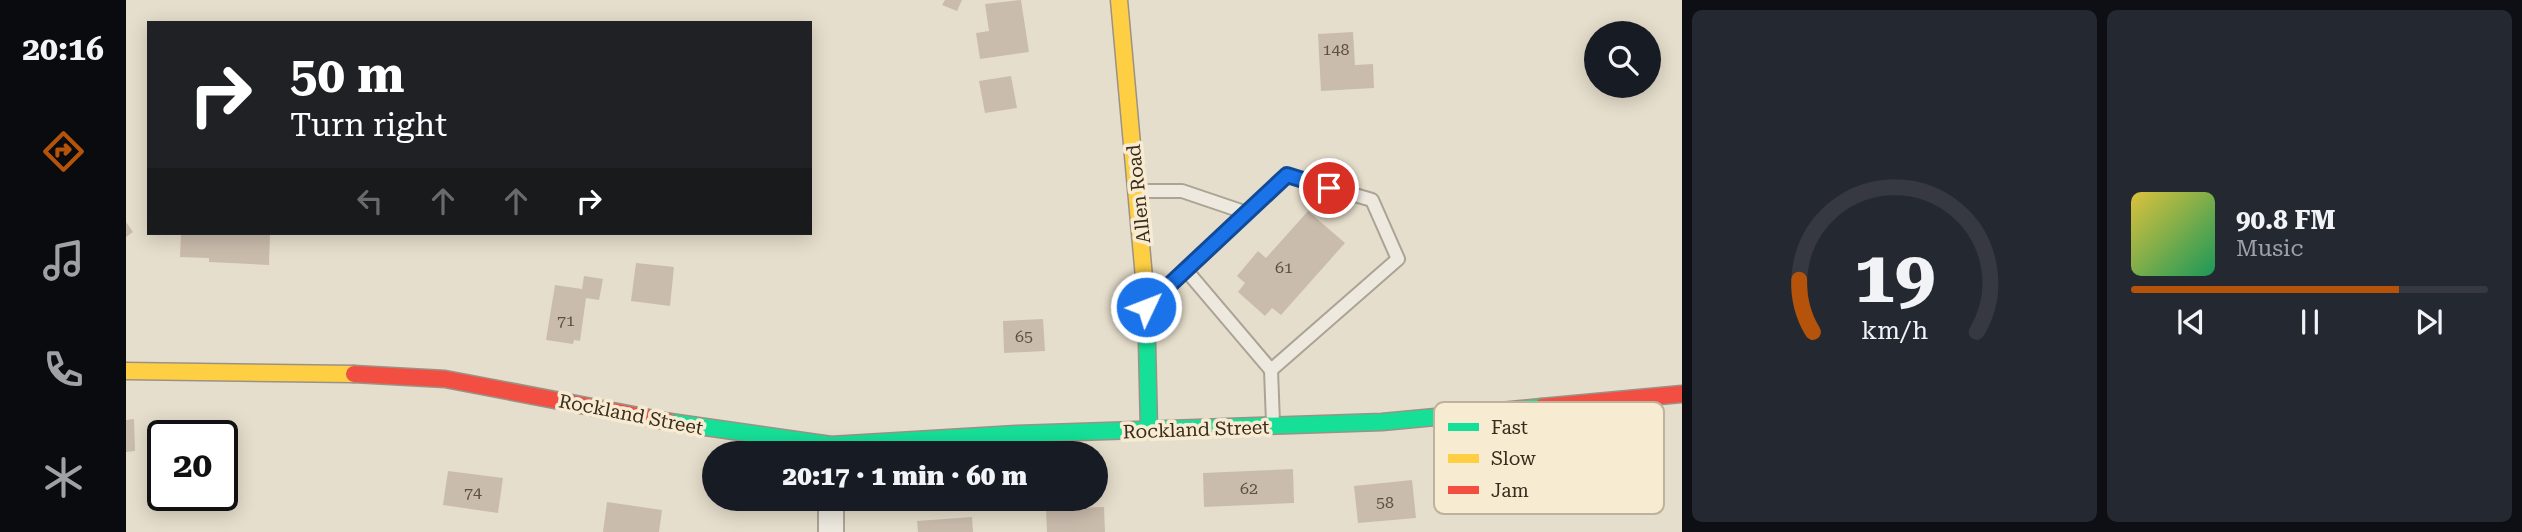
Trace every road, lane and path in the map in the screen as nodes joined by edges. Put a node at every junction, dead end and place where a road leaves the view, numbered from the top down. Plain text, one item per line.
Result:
1 (1119, 0) edge
2 (1138, 191) junction
3 (1247, 213) junction
4 (1186, 270) junction
5 (1146, 307) junction
6 (126, 370) edge
7 (1271, 370) junction
8 (1682, 394) edge
9 (1596, 402) edge
10 (1434, 417) edge
11 (1273, 426) junction
12 (1149, 430) junction
13 (783, 441) edge
14 (965, 441) edge
15 (831, 511) edge
16 (831, 532) edge

1 - 2 street, Allen Road
2 - 3 lane
2 - 5 street, Allen Road
3 - 4 lane
3 - 7 lane
4 - 5 lane
4 - 7 lane
5 - 12 street, Allen Road
6 - 13 street, Rockland Street
7 - 11 lane
8 - 9 street, Rockland Street
10 - 11 street, Rockland Street
11 - 12 street, Rockland Street
12 - 14 street, Rockland Street
15 - 16 street

